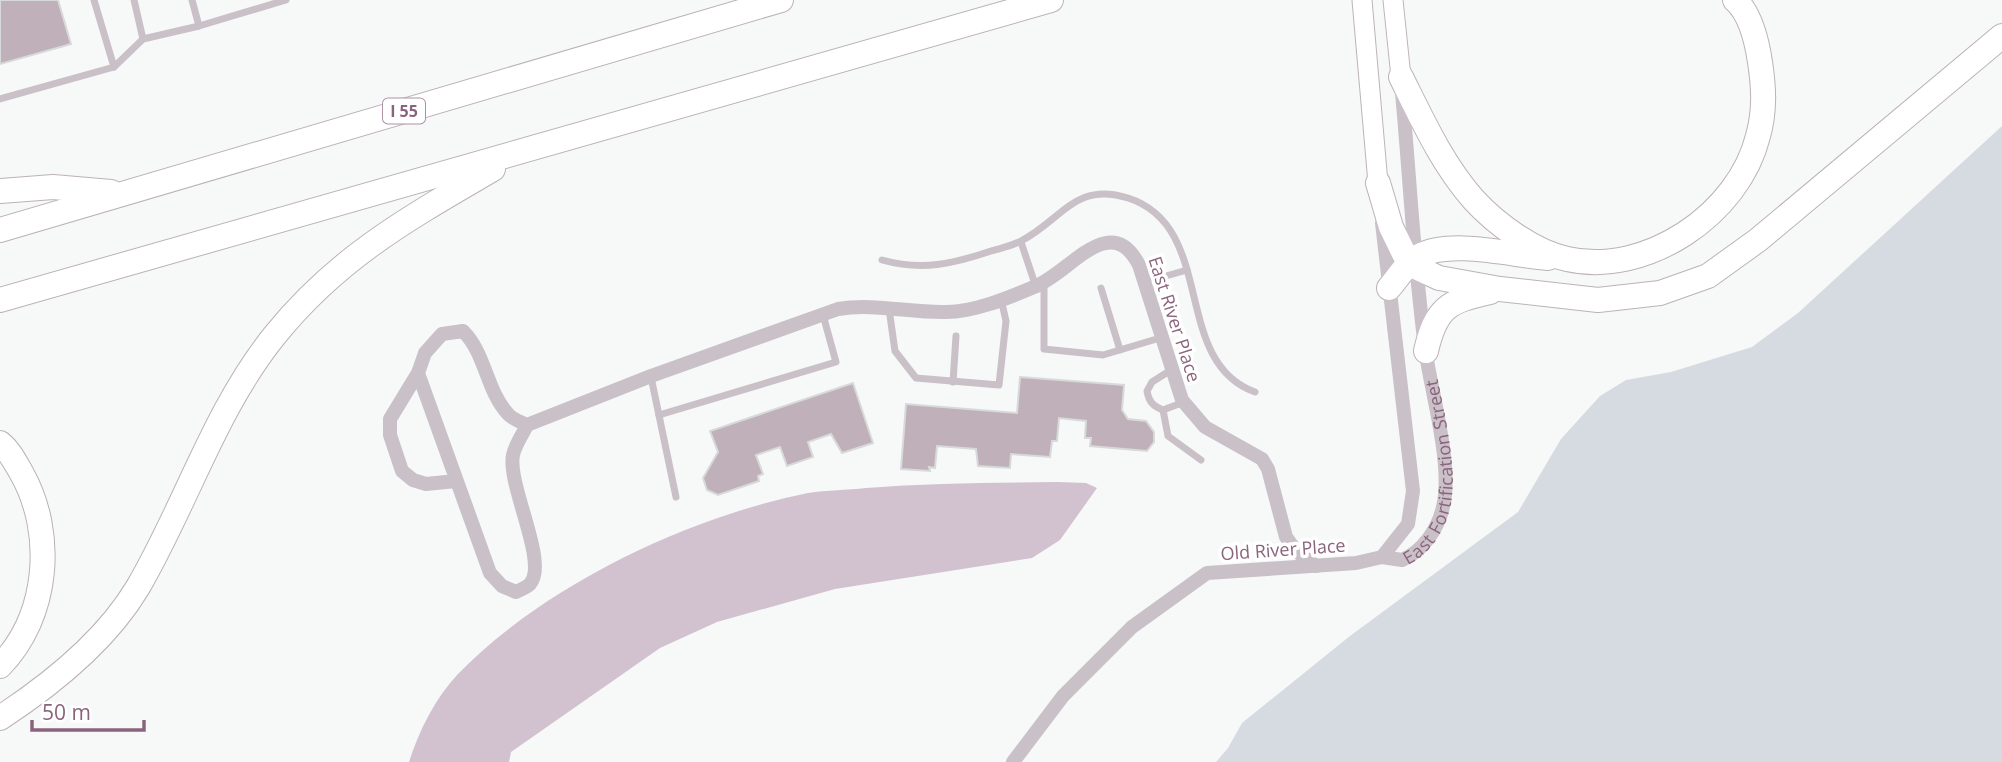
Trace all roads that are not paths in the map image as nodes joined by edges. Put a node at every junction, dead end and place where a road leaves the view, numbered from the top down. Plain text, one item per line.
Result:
1 (94, 0) edge
2 (134, 0) edge
3 (192, 0) edge
4 (286, 0) edge
5 (752, 0) edge
6 (781, 0) edge
7 (1051, 0) edge
8 (1393, 0) edge
9 (1735, 0) edge
10 (1362, 2) edge
11 (200, 26) junction
12 (683, 29) junction
13 (2002, 36) edge
14 (143, 39) junction
15 (114, 67) junction
16 (1401, 77) junction
17 (0, 99) edge
18 (524, 150) junction
19 (1378, 183) junction
20 (0, 191) edge
21 (125, 193) junction
22 (0, 230) edge
23 (1021, 242) junction
24 (1566, 259) junction
25 (882, 260) dead end
26 (1415, 263) junction
27 (1187, 270) junction
28 (1145, 282) junction
29 (1040, 285) junction
30 (1101, 288) dead end
31 (1389, 288) junction
32 (1500, 289) junction
33 (1000, 298) junction
34 (0, 300) edge
35 (889, 309) junction
36 (823, 314) junction
37 (956, 336) dead end
38 (1160, 338) junction
39 (1120, 350) junction
40 (1426, 351) junction
41 (1171, 370) junction
42 (418, 373) junction
43 (651, 376) junction
44 (953, 382) junction
45 (1255, 392) dead end
46 (1184, 402) junction
47 (1163, 410) junction
48 (659, 415) junction
49 (527, 425) junction
50 (0, 443) edge
51 (1201, 460) dead end
52 (456, 481) junction
53 (676, 497) dead end
54 (1382, 557) junction
55 (1316, 566) junction
56 (0, 666) edge
57 (0, 718) edge
58 (1013, 762) edge

1 - 15 lane
2 - 14 lane
3 - 11 lane
4 - 11 lane
5 - 12 highway
6 - 12 highway, I 55
7 - 18 highway
8 - 16 street, East Fortification Street
9 - 24 highway
10 - 19 street, East Fortification Street
11 - 14 lane
12 - 21 highway, I 55
13 - 32 highway
14 - 15 lane
15 - 17 lane
16 - 24 highway
16 - 26 street, East Fortification Street
18 - 34 highway
18 - 57 highway
19 - 26 highway
19 - 31 street, East Fortification Street
20 - 21 highway
21 - 22 highway, I 55
23 - 25 lane
23 - 27 lane
23 - 29 lane
24 - 26 highway
26 - 31 highway
26 - 32 highway
26 - 40 street, East Fortification Street
27 - 28 lane
27 - 45 lane
28 - 29 street, East River Place
28 - 38 street, East River Place
29 - 33 street, East River Place
29 - 39 lane
30 - 39 lane
31 - 54 street, East Fortification Street
32 - 40 highway
33 - 35 street, East River Place
33 - 44 lane
35 - 36 street, East River Place
35 - 44 lane
36 - 43 street, East River Place
36 - 48 lane
37 - 44 lane
38 - 39 lane
38 - 41 street, East River Place
40 - 54 street, East Fortification Street
41 - 46 street, East River Place
41 - 47 lane
42 - 49 street
42 - 52 street
42 - 52 street
43 - 48 lane
43 - 49 street, East River Place
46 - 47 lane
46 - 55 street, East River Place
47 - 51 lane
48 - 53 lane
49 - 52 street
50 - 56 highway
54 - 55 street, Old River Place
55 - 58 street, Old River Place

